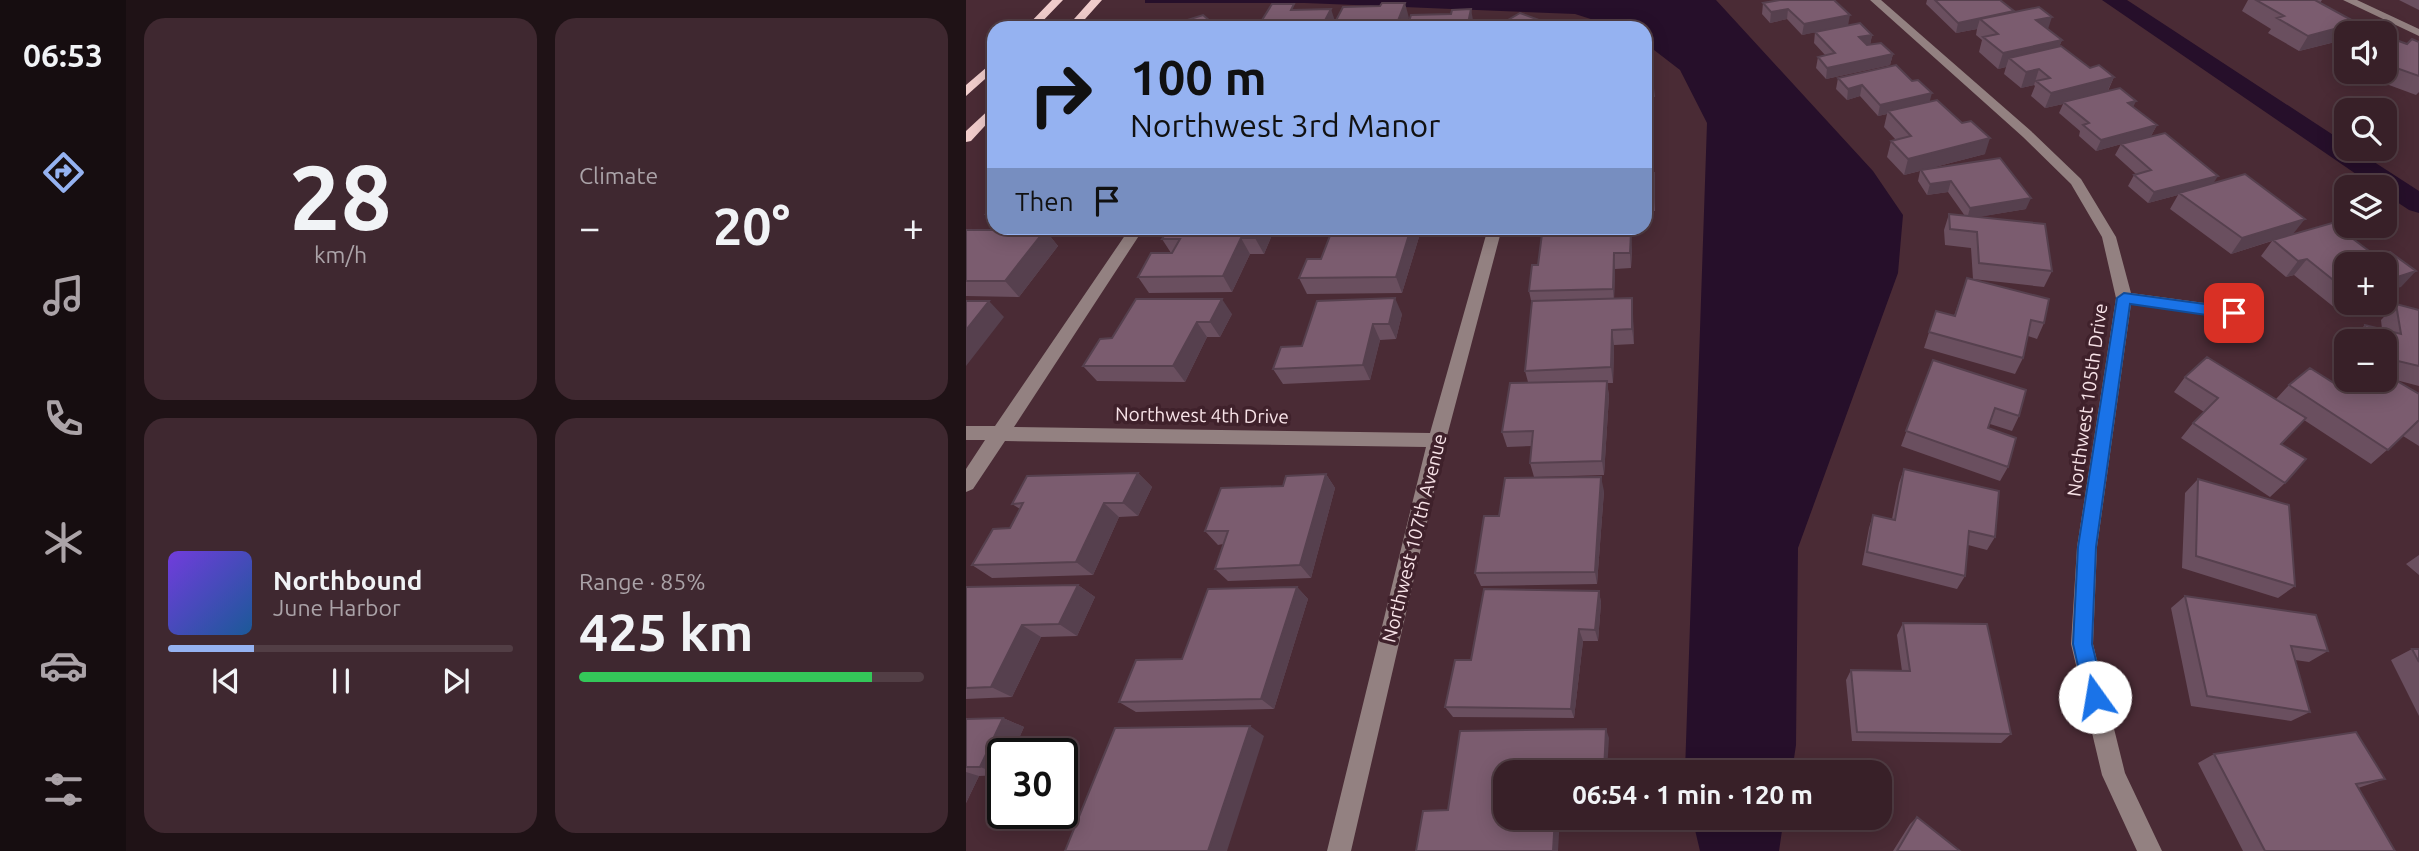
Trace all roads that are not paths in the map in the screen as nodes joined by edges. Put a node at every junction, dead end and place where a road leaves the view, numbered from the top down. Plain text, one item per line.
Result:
1 (1058, 0) edge
2 (1097, 0) edge
3 (1875, 0) edge
4 (2348, 0) edge
5 (1037, 21) edge
6 (1078, 21) edge
7 (2419, 33) edge
8 (987, 71) edge
9 (966, 92) edge
10 (987, 117) edge
11 (966, 138) edge
12 (1133, 235) edge
13 (1493, 235) edge
14 (2124, 298) junction
15 (2234, 313) dead end
16 (966, 433) edge
17 (1000, 433) junction
18 (1437, 440) junction
19 (966, 484) edge
20 (1339, 851) edge
21 (2150, 851) edge

1 - 5 main road
2 - 6 main road
3 - 14 street, Northwest 105th Drive
4 - 7 street
8 - 9 main road
10 - 11 main road
12 - 17 street
13 - 18 street, Northwest 107th Avenue
14 - 15 street
14 - 21 street, Northwest 105th Drive
16 - 17 street, Northwest 4th Drive
17 - 18 street, Northwest 4th Drive
17 - 19 street
18 - 20 street, Northwest 107th Avenue

